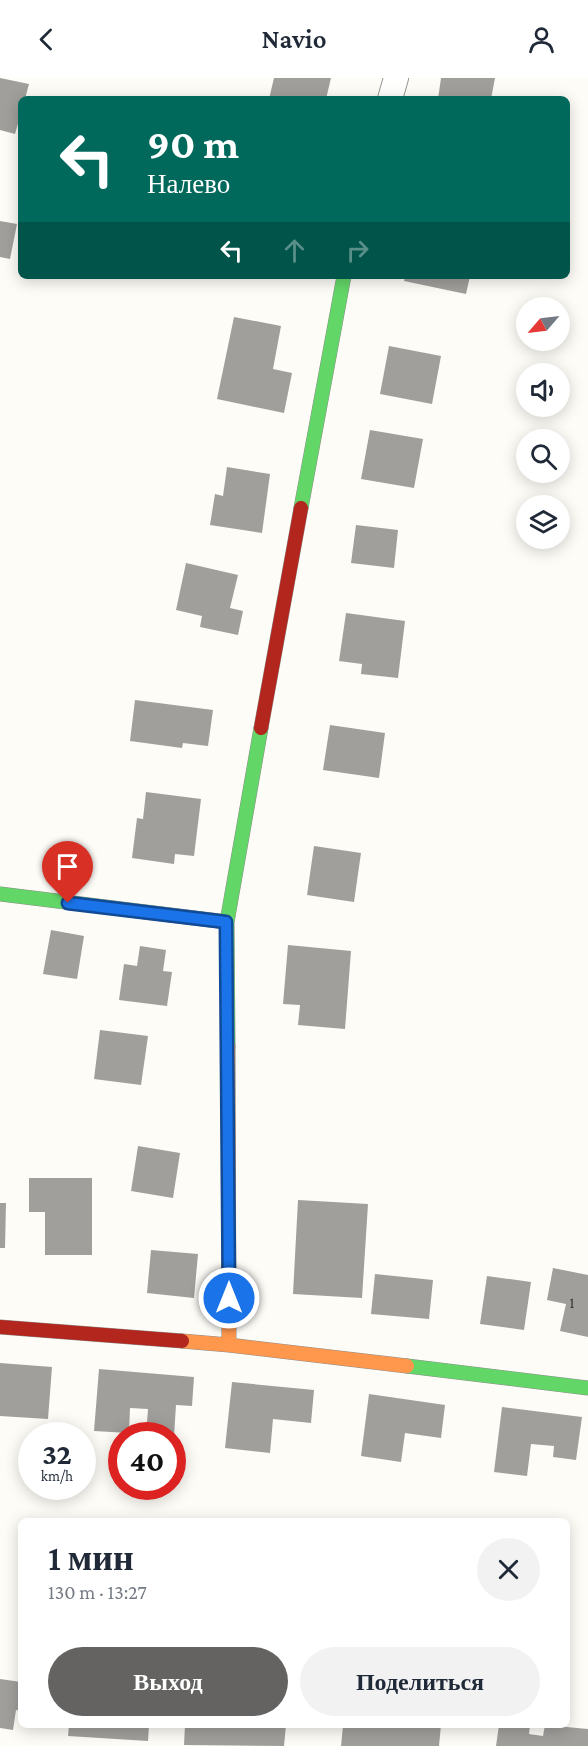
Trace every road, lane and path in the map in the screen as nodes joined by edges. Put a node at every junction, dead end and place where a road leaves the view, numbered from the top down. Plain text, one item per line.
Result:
1 (396, 78) edge
2 (391, 96) edge
3 (343, 279) edge
4 (0, 894) edge
5 (226, 922) junction
6 (0, 1327) edge
7 (229, 1345) junction
8 (588, 1388) edge

1 - 2 street
3 - 5 street
4 - 5 street
5 - 7 street
6 - 7 street
7 - 8 street

